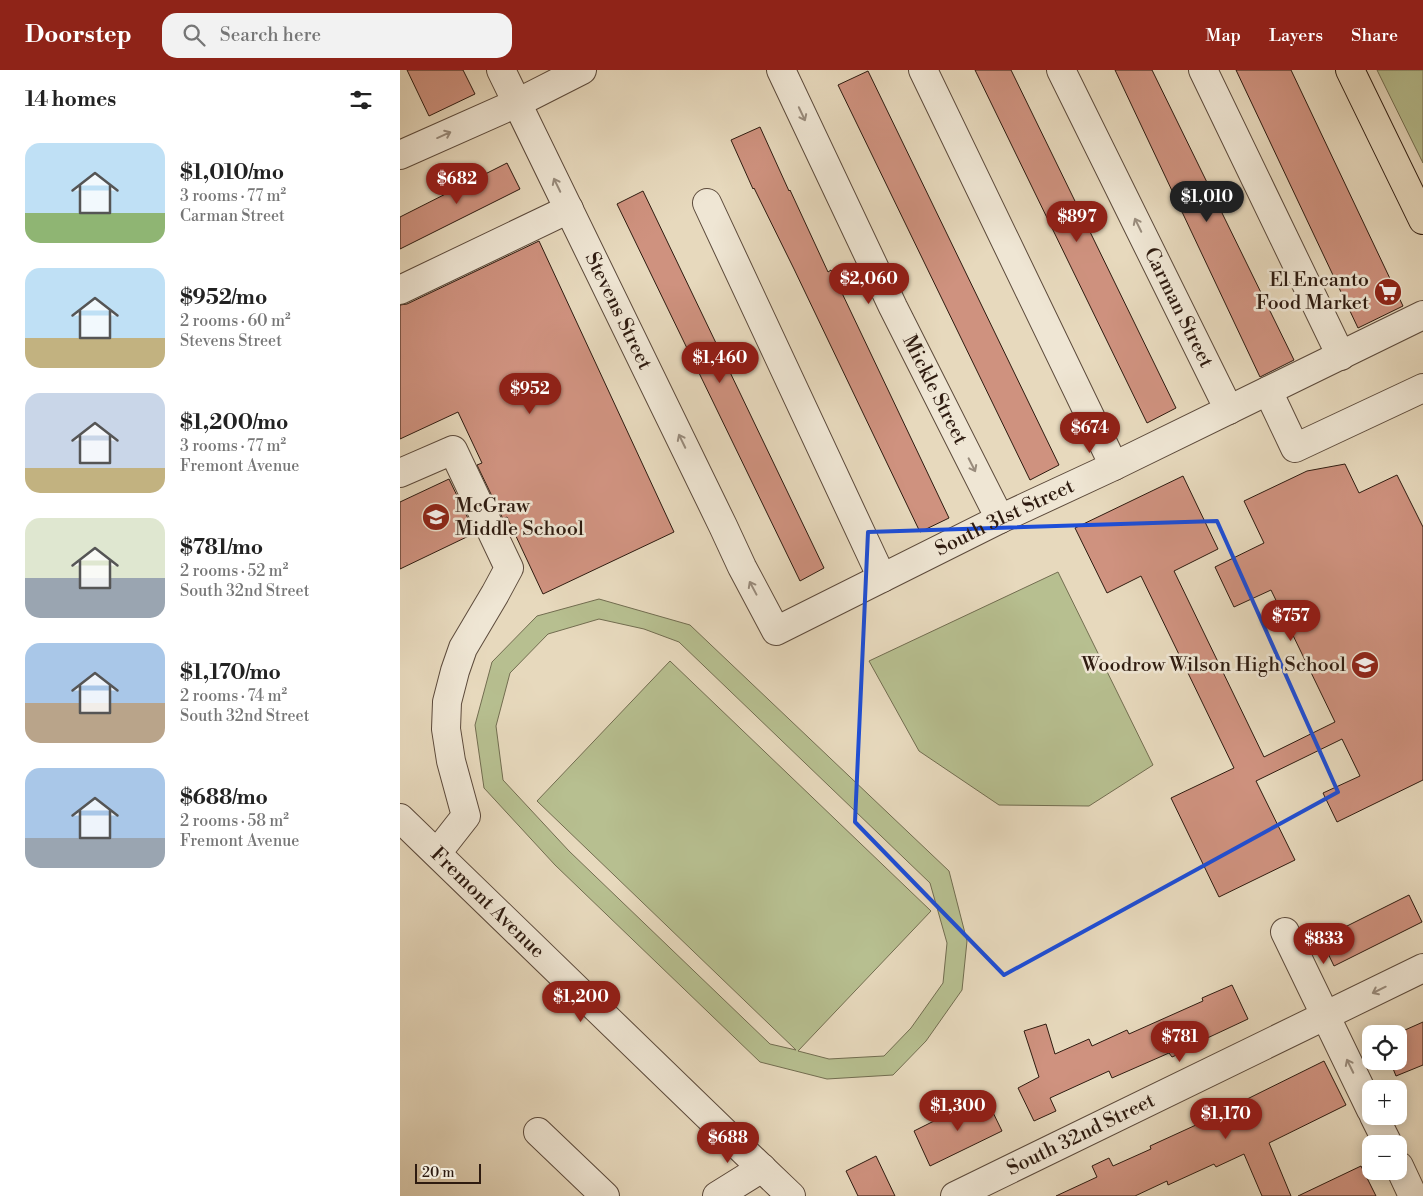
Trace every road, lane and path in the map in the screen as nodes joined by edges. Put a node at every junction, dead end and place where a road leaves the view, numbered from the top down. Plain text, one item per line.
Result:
1 (501, 70) edge
2 (582, 70) edge
3 (781, 70) edge
4 (923, 70) edge
5 (1061, 70) edge
6 (1203, 70) edge
7 (1350, 70) edge
8 (516, 103) junction
9 (401, 151) edge
10 (707, 203) dead end
11 (569, 209) junction
12 (1423, 220) edge
13 (400, 290) edge
14 (1423, 315) edge
15 (1341, 356) junction
16 (1423, 388) edge
17 (1268, 391) junction
18 (1228, 410) junction
19 (1114, 466) junction
20 (400, 473) edge
21 (1000, 519) junction
22 (882, 578) junction
23 (776, 630) joint
24 (400, 818) edge
25 (437, 853) junction
26 (1285, 932) dead end
27 (1423, 968) edge
28 (1325, 1016) junction
29 (1362, 1092) edge
30 (538, 1132) dead end
31 (762, 1168) junction
32 (1406, 1180) edge
33 (605, 1196) edge
34 (717, 1196) edge
35 (791, 1196) edge
36 (955, 1196) edge
37 (1414, 1196) edge

1 - 8 street, Stevens Street
2 - 8 street
3 -> 21 street, Mickle Street
4 - 19 street
18 -> 5 street, Carman Street
6 - 15 street
7 - 12 main road
9 -> 8 street
11 -> 8 street, Stevens Street
10 - 22 street
11 - 13 street
23 -> 11 street, Stevens Street
14 - 15 street, South 31st Street
15 - 17 street, South 31st Street
16 - 17 street
17 - 18 street, South 31st Street
18 - 19 street, South 31st Street
19 - 21 street, South 31st Street
20 - 25 street
21 - 22 street, South 31st Street
22 - 23 street, South 31st Street
24 - 25 street, Fremont Avenue
25 - 31 street, Fremont Avenue
26 - 28 street
27 -> 28 street, South 32nd Street
29 -> 28 street
28 - 36 street, South 32nd Street
30 - 33 street
31 - 34 street
31 - 35 street, Fremont Avenue
32 - 37 street

